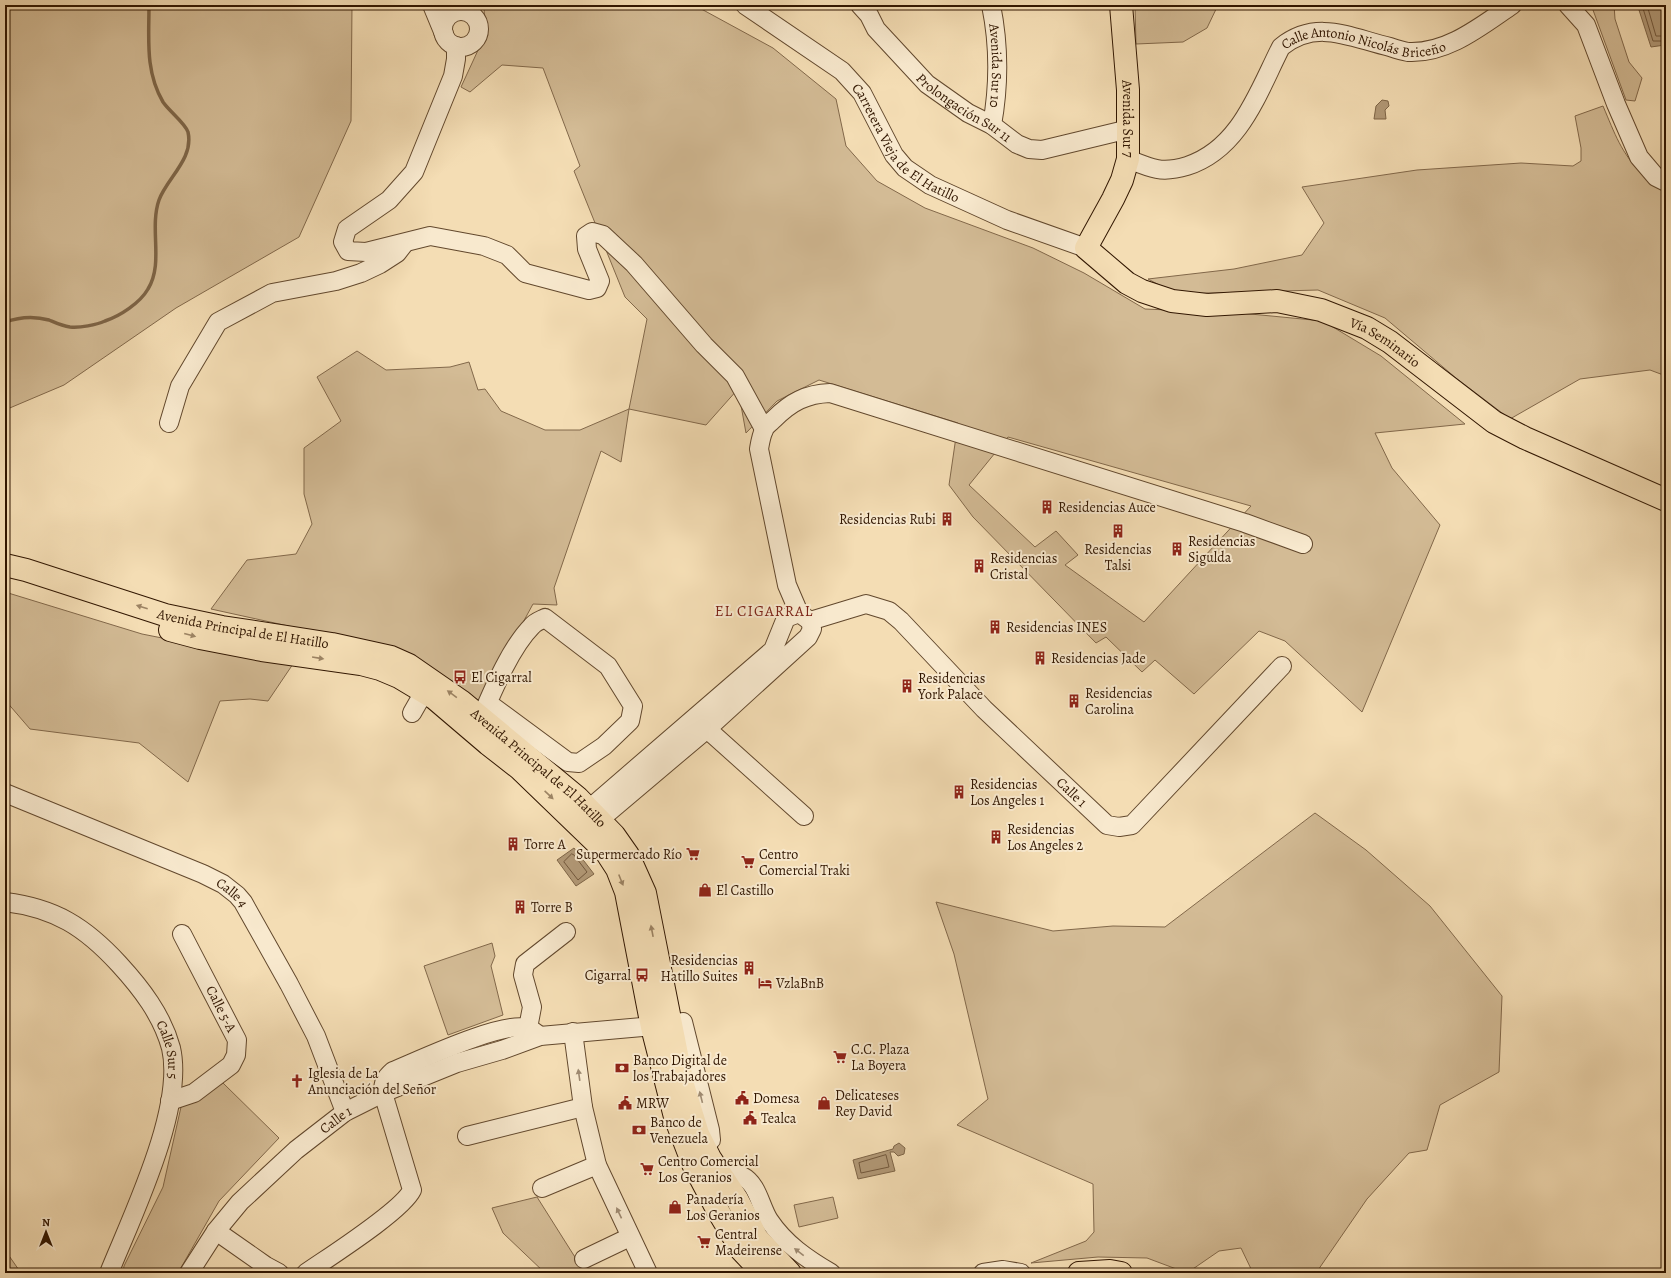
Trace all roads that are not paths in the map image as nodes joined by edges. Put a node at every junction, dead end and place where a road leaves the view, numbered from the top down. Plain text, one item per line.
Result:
1 (432, 5) edge
2 (745, 5) edge
3 (860, 5) edge
4 (991, 5) edge
5 (1121, 5) edge
6 (1512, 5) edge
7 (1568, 5) edge
8 (458, 8) edge
9 (450, 40) junction
10 (992, 125) junction
11 (1129, 129) junction
12 (1128, 159) junction
13 (1666, 182) edge
14 (404, 243) junction
15 (1086, 248) junction
16 (169, 423) dead end
17 (764, 429) junction
18 (1666, 500) edge
19 (1303, 544) dead end
20 (5, 565) edge
21 (5, 580) edge
22 (805, 617) junction
23 (777, 654) junction
24 (1282, 666) dead end
25 (424, 692) junction
26 (484, 710) junction
27 (412, 713) dead end
28 (707, 729) junction
29 (5, 793) edge
30 (804, 816) dead end
31 (590, 819) junction
32 (5, 902) edge
33 (566, 932) dead end
34 (182, 934) dead end
35 (669, 1024) junction
36 (534, 1032) junction
37 (573, 1032) junction
38 (383, 1092) junction
39 (170, 1101) junction
40 (583, 1107) junction
41 (345, 1112) junction
42 (467, 1136) dead end
43 (597, 1165) junction
44 (716, 1168) junction
45 (542, 1188) dead end
46 (216, 1231) junction
47 (630, 1237) junction
48 (584, 1260) dead end
49 (109, 1273) edge
50 (189, 1273) edge
51 (279, 1273) edge
52 (306, 1273) edge
53 (648, 1273) edge
54 (763, 1273) edge
55 (790, 1273) edge
56 (832, 1273) edge
57 (983, 1273) edge
58 (1021, 1273) edge
59 (1079, 1273) edge
60 (1121, 1273) edge

1 - 9 street
2 - 15 street, Carretera Vieja de El Hatillo
3 - 10 street, Prolongación Sur 11
4 - 10 street, Avenida Sur 10
5 - 11 main road, Avenida Sur 7
6 - 12 street, Calle Antonio Nicolás Briceño
7 - 13 street
8 - 9 street
8 - 9 street
9 - 14 street
10 - 11 street, Prolongación Sur 11
11 - 12 main road, Avenida Sur 7
12 - 15 main road, Avenida Sur 7
14 - 16 street
14 - 17 street
15 - 18 main road, Vía Seminario
17 - 19 street
17 - 22 street
26 -> 20 main road, Avenida Principal de El Hatillo
21 -> 25 main road, Avenida Principal de El Hatillo
22 - 23 street, Calle 1
22 - 23 street
22 - 24 street, Calle 1
23 - 28 street
23 - 31 street
25 - 27 street
25 -> 31 main road, Avenida Principal de El Hatillo
26 - 26 street
26 - 31 main road, Avenida Principal de El Hatillo
28 - 30 street
28 - 31 street
29 - 41 street, Calle 4
31 - 35 main road, Avenida Principal de El Hatillo
32 - 39 street, Calle Sur 5
33 - 36 street
34 - 39 street, Calle 5-A
35 - 37 street, Calle 1
44 -> 35 main road, Avenida Principal de El Hatillo
35 - 54 main road, Avenida Principal de El Hatillo
36 - 37 street, Calle 1
36 - 38 street, Calle 1
40 -> 37 street
38 - 41 street, Calle 1
38 - 52 street
39 - 49 street, Calle Sur 5
40 - 42 street
40 - 43 street
41 - 46 street, Calle 1
43 - 45 street
47 -> 43 street
44 - 55 main road, Avenida Principal de El Hatillo
56 -> 44 street
46 - 50 street, Calle 1
46 - 51 street
47 - 48 street
47 - 53 street
57 - 58 street
59 - 60 main road

